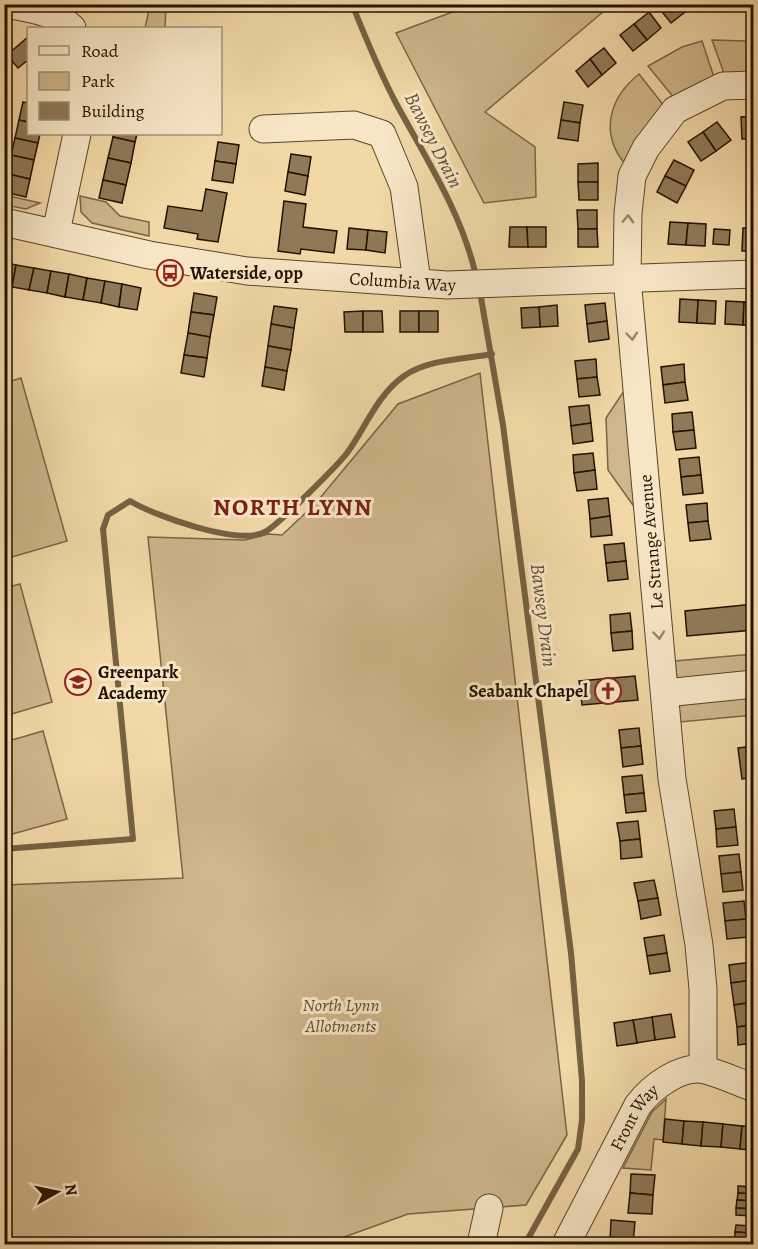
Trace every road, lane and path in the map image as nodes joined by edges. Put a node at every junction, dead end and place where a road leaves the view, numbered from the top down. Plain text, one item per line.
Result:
1 (6, 4) edge
2 (71, 27) edge
3 (753, 85) edge
4 (263, 129) dead end
5 (77, 135) edge
6 (4, 222) edge
7 (56, 232) junction
8 (753, 274) edge
9 (627, 278) junction
10 (417, 282) junction
11 (753, 684) edge
12 (665, 693) junction
13 (703, 1069) junction
14 (753, 1089) edge
15 (489, 1208) dead end
16 (481, 1245) edge
17 (566, 1245) edge

1 - 2 street
9 -> 3 street, Le Strange Avenue
4 - 10 street
5 - 7 street
6 - 7 street, Columbia Way
7 - 10 street, Columbia Way
8 - 9 street, Columbia Way
9 - 10 street, Columbia Way
9 -> 12 street, Le Strange Avenue
11 - 12 street
12 - 13 street, Le Strange Avenue
13 - 14 street
13 - 17 street, Front Way
15 - 16 street

